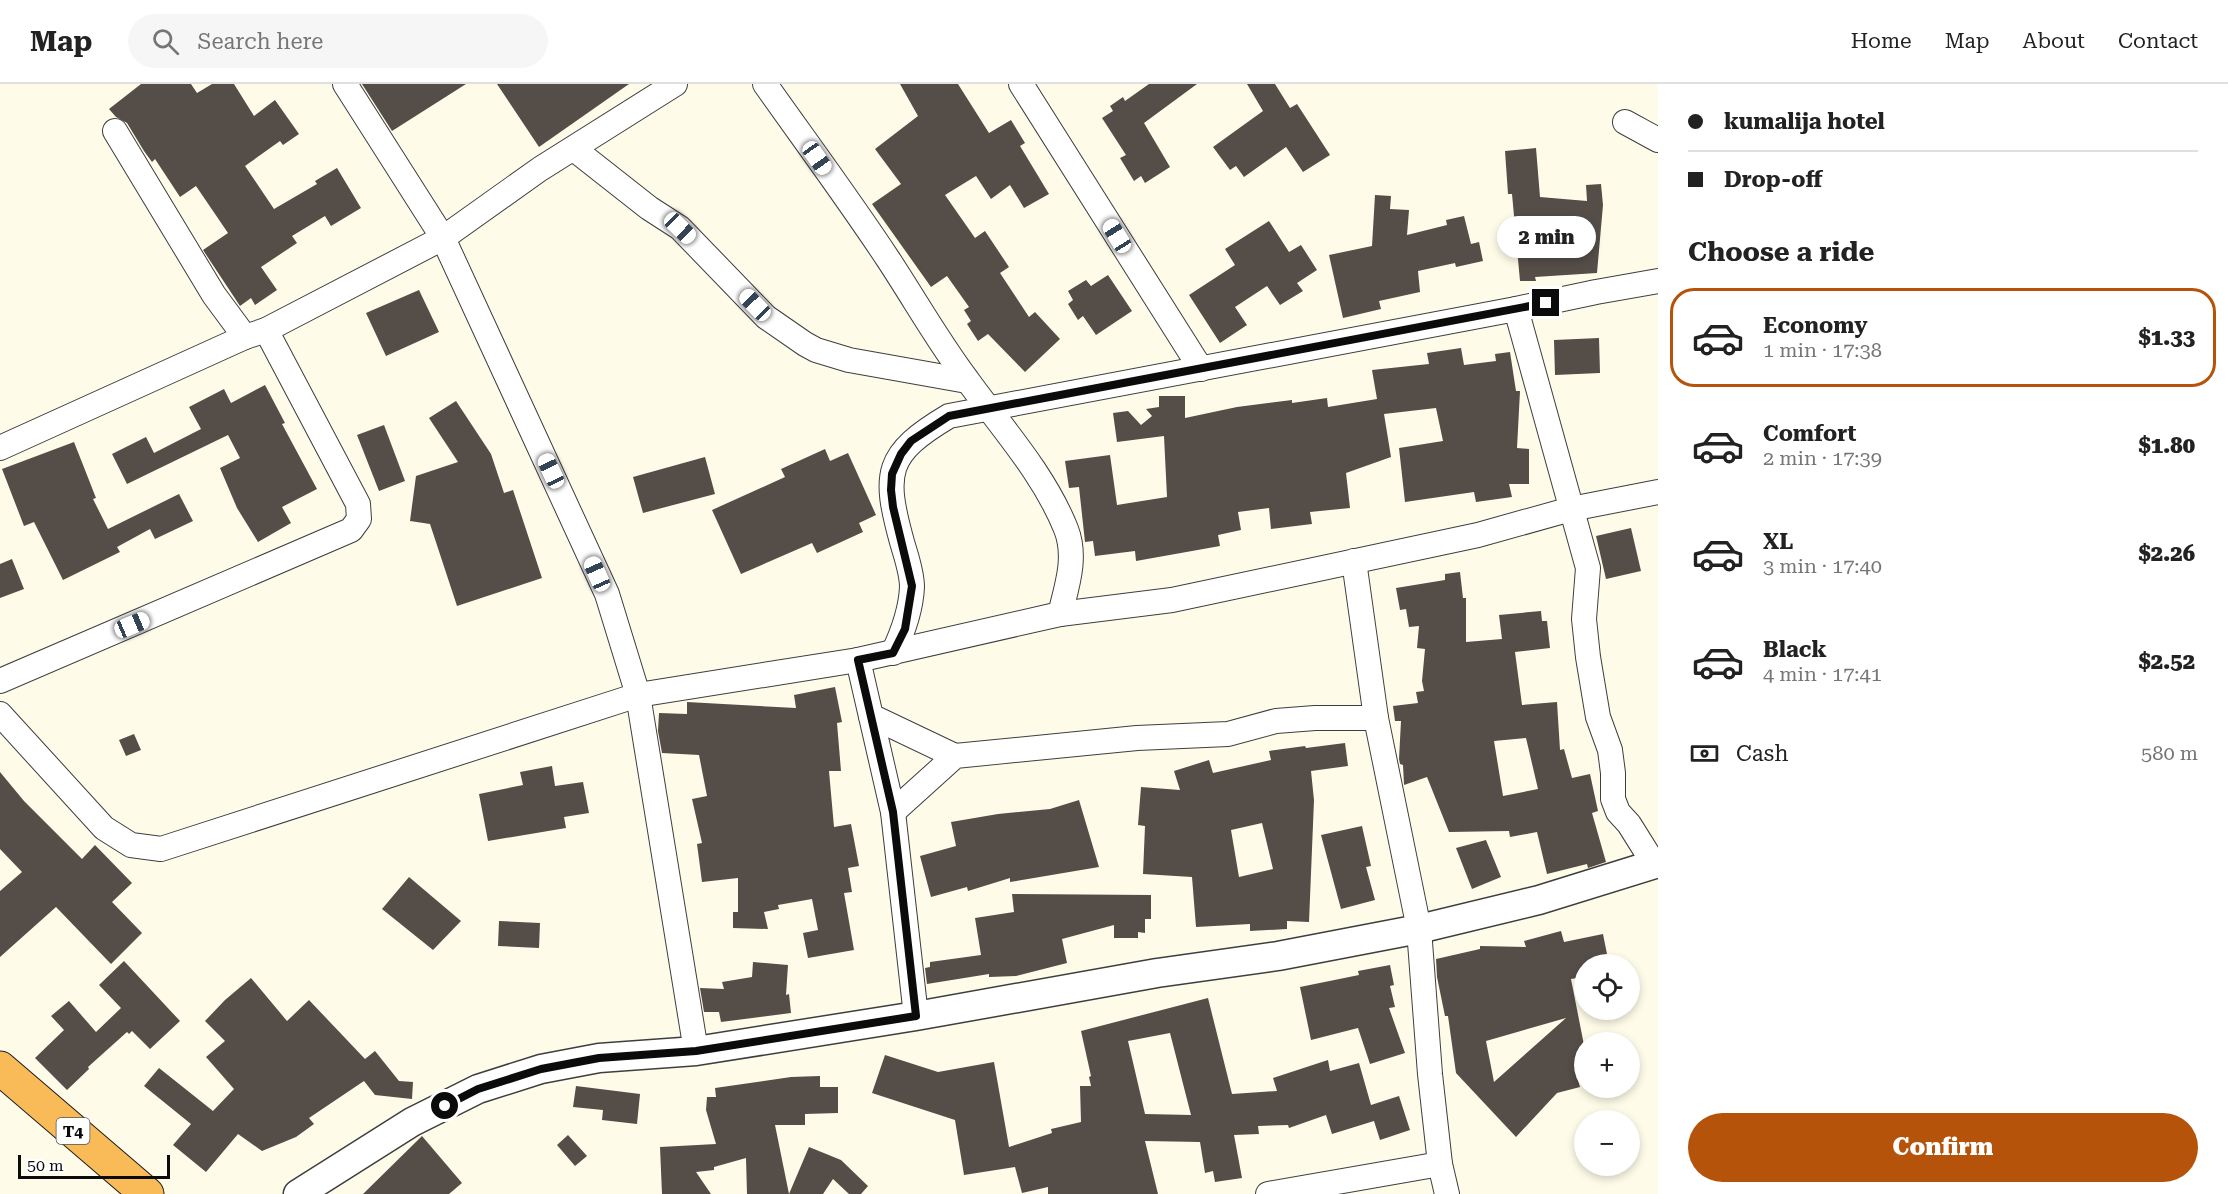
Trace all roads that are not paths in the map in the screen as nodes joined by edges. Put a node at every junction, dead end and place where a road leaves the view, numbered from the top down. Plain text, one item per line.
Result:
1 (345, 84) edge
2 (675, 84) edge
3 (765, 84) edge
4 (1021, 84) edge
5 (1625, 122) dead end
6 (115, 131) dead end
7 (1658, 140) edge
8 (574, 149) junction
9 (444, 238) junction
10 (1658, 281) edge
11 (1516, 309) junction
12 (255, 333) junction
13 (1201, 369) junction
14 (968, 381) junction
15 (989, 407) junction
16 (0, 448) edge
17 (1658, 492) edge
18 (1571, 509) junction
19 (1354, 561) junction
20 (1060, 614) junction
21 (893, 653) junction
22 (858, 660) junction
23 (0, 681) edge
24 (638, 695) junction
25 (0, 714) edge
26 (871, 716) junction
27 (1376, 718) junction
28 (955, 756) junction
29 (893, 812) junction
30 (1656, 863) edge
31 (1419, 929) junction
32 (916, 1016) junction
33 (696, 1051) junction
34 (0, 1068) edge
35 (1440, 1164) junction
36 (147, 1194) edge
37 (298, 1194) edge
38 (1268, 1194) edge
39 (1447, 1194) edge

1 - 9 street
2 - 8 street
3 - 14 street
4 - 13 street
5 - 7 street
6 - 12 street
8 - 9 street
8 - 14 street
9 - 12 street
9 - 24 street
10 - 11 street
11 - 13 street
11 - 18 street
12 - 16 street
12 - 23 street
13 - 15 street
14 - 15 street
15 - 20 street
15 - 21 street
17 - 18 street
18 - 19 street
18 - 30 street
19 - 20 street
19 - 27 street
20 - 21 street
21 - 22 street
22 - 24 street
22 - 26 street
24 - 25 street
24 - 33 street
26 - 28 street
26 - 29 street
27 - 28 street
27 - 31 street
28 - 29 street
29 - 32 street
30 - 31 street
31 - 32 street
31 - 35 street
32 - 33 street
33 - 37 street
34 - 36 highway, T4
35 - 38 street
35 - 39 street

